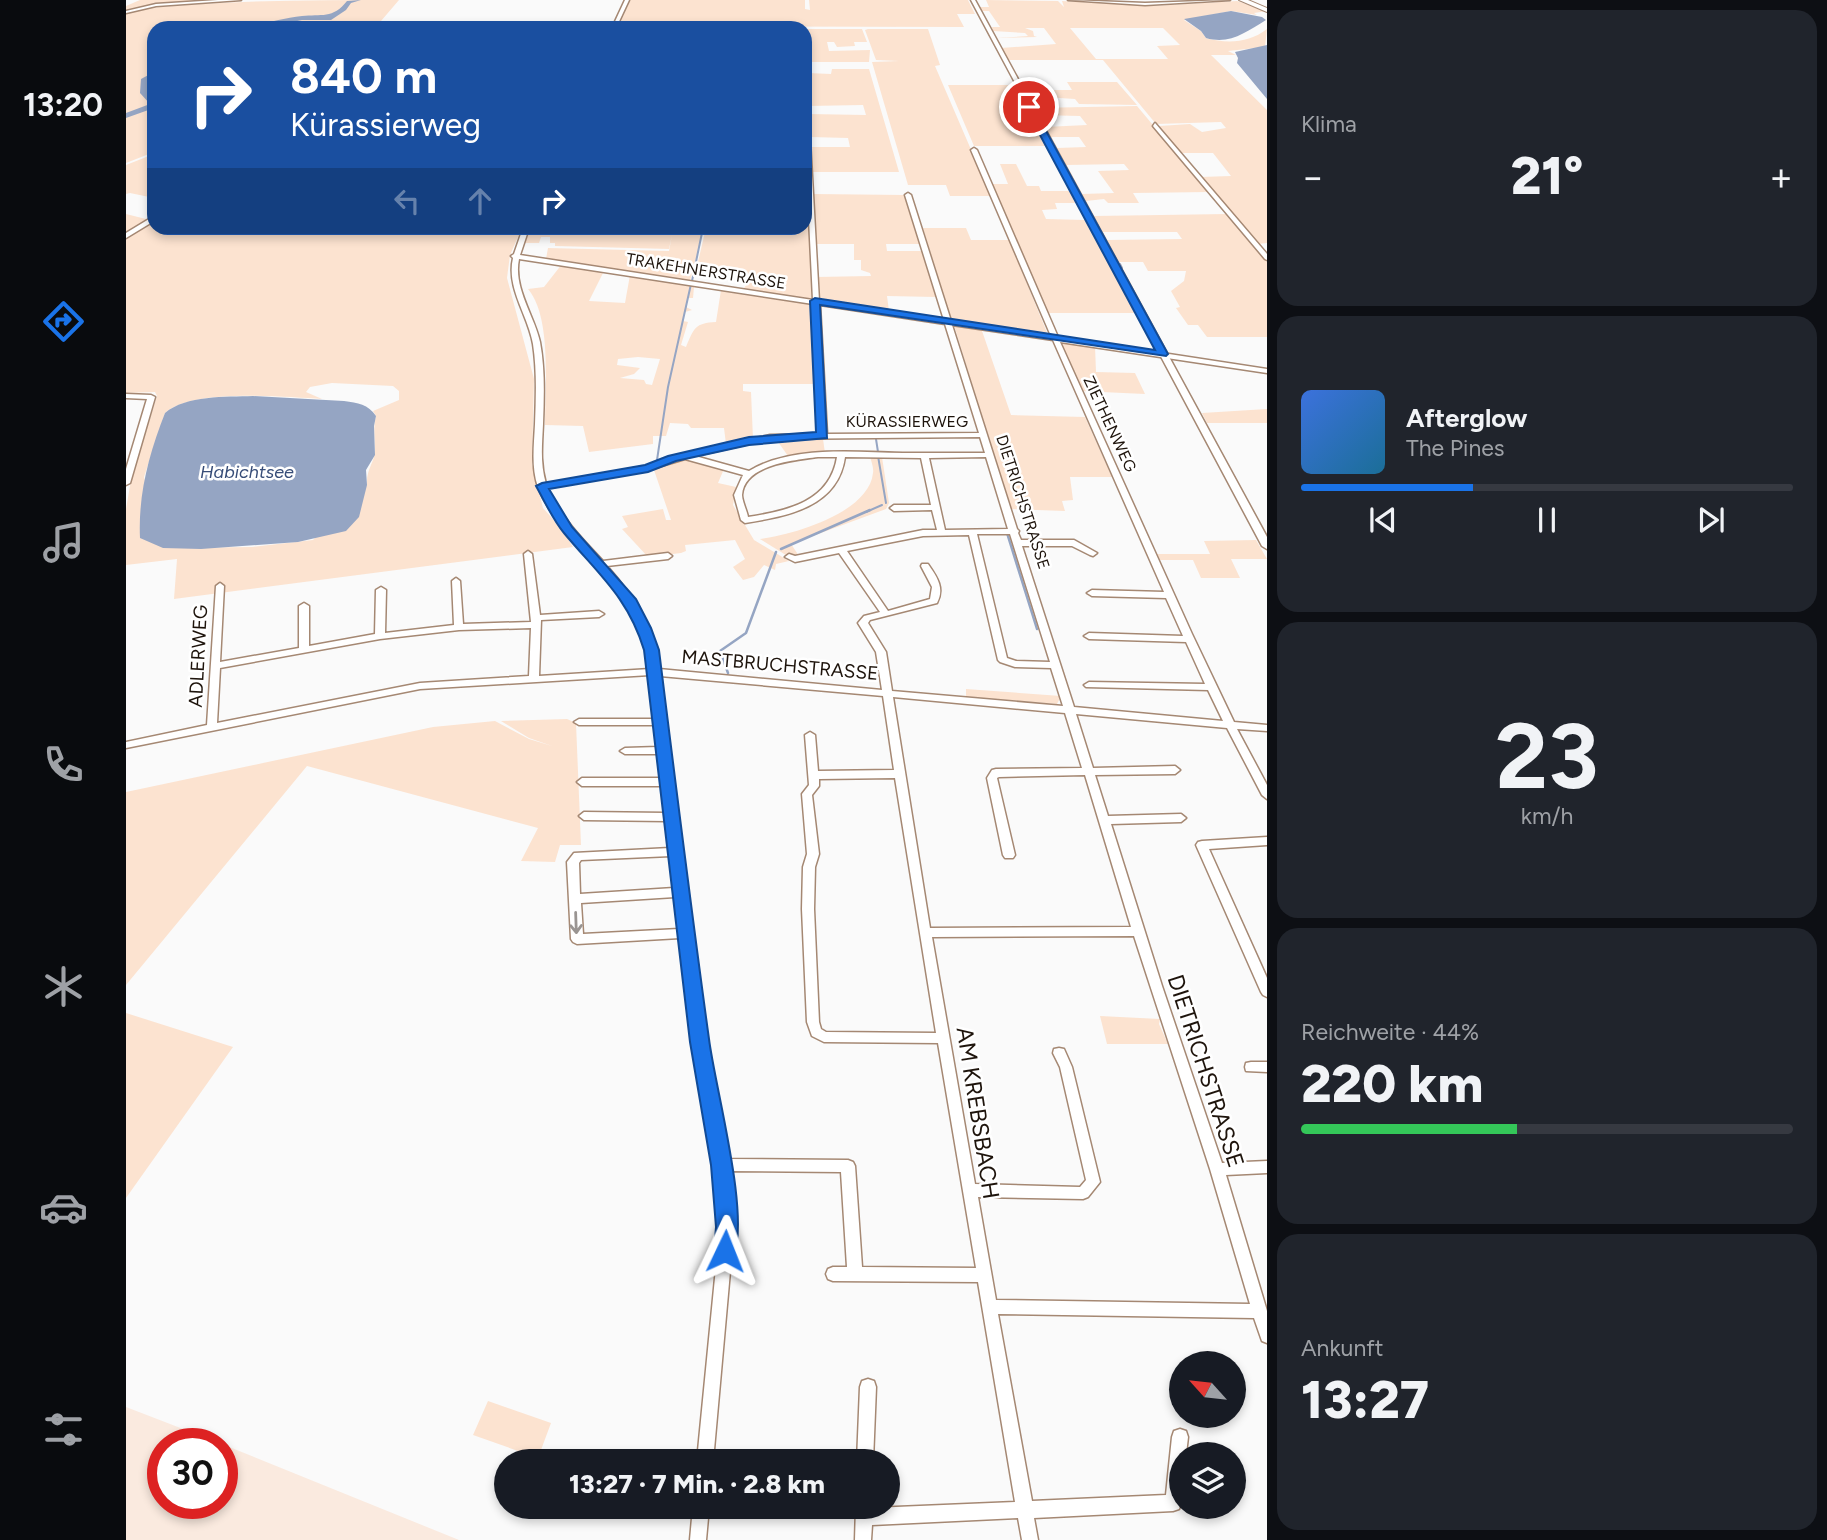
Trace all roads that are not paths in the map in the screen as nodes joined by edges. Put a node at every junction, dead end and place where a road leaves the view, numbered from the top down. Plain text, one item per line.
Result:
1 (239, 0) edge
2 (627, 0) edge
3 (973, 0) edge
4 (1070, 0) edge
5 (1228, 0) edge
6 (1247, 1) edge
7 (1267, 10) edge
8 (126, 12) edge
9 (617, 21) edge
10 (1155, 125) dead end
11 (974, 150) dead end
12 (908, 195) dead end
13 (147, 222) edge
14 (523, 235) edge
15 (812, 235) edge
16 (126, 236) edge
17 (514, 256) junction
18 (1267, 258) edge
19 (815, 301) junction
20 (946, 321) junction
21 (1053, 337) junction
22 (1163, 354) junction
23 (1267, 371) edge
24 (126, 396) edge
25 (984, 435) junction
26 (822, 436) junction
27 (841, 455) junction
28 (924, 455) junction
29 (990, 455) junction
30 (688, 457) junction
31 (749, 474) junction
32 (126, 481) edge
33 (542, 486) junction
34 (934, 507) junction
35 (894, 508) dead end
36 (941, 531) junction
37 (972, 531) junction
38 (1015, 531) junction
39 (1264, 535) edge
40 (1018, 543) junction
41 (1267, 545) edge
42 (841, 549) junction
43 (1093, 552) dead end
44 (528, 554) dead end
45 (668, 556) dead end
46 (789, 557) dead end
47 (600, 564) junction
48 (925, 566) dead end
49 (456, 581) dead end
50 (220, 586) dead end
51 (381, 590) dead end
52 (1092, 593) dead end
53 (1170, 595) junction
54 (304, 606) dead end
55 (599, 614) dead end
56 (886, 614) junction
57 (536, 622) junction
58 (459, 627) junction
59 (380, 636) junction
60 (1089, 636) dead end
61 (1189, 639) junction
62 (304, 650) junction
63 (1055, 665) junction
64 (217, 666) junction
65 (654, 672) junction
66 (534, 677) junction
67 (1089, 685) dead end
68 (1212, 687) junction
69 (887, 693) junction
70 (1070, 709) junction
71 (579, 722) dead end
72 (660, 722) junction
73 (1229, 725) junction
74 (212, 727) junction
75 (1267, 729) edge
76 (810, 734) dead end
77 (126, 745) edge
78 (665, 750) junction
79 (625, 751) dead end
80 (1175, 770) dead end
81 (1089, 772) junction
82 (899, 774) junction
83 (812, 775) junction
84 (582, 782) dead end
85 (668, 782) junction
86 (1267, 795) edge
87 (584, 816) dead end
88 (671, 817) junction
89 (1181, 818) dead end
90 (1105, 820) junction
91 (1267, 841) edge
92 (676, 852) junction
93 (1009, 855) dead end
94 (681, 892) junction
95 (576, 899) junction
96 (1139, 931) junction
97 (685, 933) junction
98 (925, 933) junction
99 (1267, 992) edge
100 (943, 1038) junction
101 (1059, 1053) dead end
102 (1251, 1067) dead end
103 (1267, 1067) edge
104 (721, 1165) junction
105 (1267, 1167) edge
106 (1217, 1169) junction
107 (969, 1190) junction
108 (855, 1274) junction
109 (833, 1275) dead end
110 (983, 1275) junction
111 (990, 1307) junction
112 (1259, 1311) junction
113 (1267, 1336) edge
114 (868, 1387) dead end
115 (1180, 1437) dead end
116 (706, 1449) edge
117 (865, 1449) edge
118 (1024, 1509) junction
119 (900, 1511) edge
120 (700, 1519) edge
121 (864, 1519) edge
122 (698, 1540) edge
123 (863, 1540) edge
124 (1030, 1540) edge

1 - 8 street
2 - 9 street
3 - 22 street
4 - 5 street
6 - 7 highway
10 - 18 street
11 - 21 street, ZIETHENWEG
12 - 20 street, DIETRICHSTRASSE
13 - 16 street
14 - 17 street
15 - 19 street
17 - 19 street, TRAKEHNERSTRASSE
17 - 33 street
19 - 20 street, TRAKEHNERSTRASSE
19 - 26 street
20 - 21 street, TRAKEHNERSTRASSE
20 - 25 street, DIETRICHSTRASSE
21 - 22 street, TRAKEHNERSTRASSE
21 - 53 street, ZIETHENWEG
22 - 23 street, TRAKEHNERSTRASSE
22 - 39 street
24 - 32 street
25 - 26 street, KÜRASSIERWEG
25 - 29 street, DIETRICHSTRASSE
26 - 30 street, KÜRASSIERWEG
27 - 28 street
27 - 31 street
27 - 31 street
28 - 29 street
28 - 34 street
29 - 38 street, DIETRICHSTRASSE
30 - 31 street
30 - 33 street, KÜRASSIERWEG
33 - 47 street
34 - 35 street
34 - 36 street
36 - 37 street
36 - 42 street
37 - 38 street
37 - 63 street
38 - 40 street, DIETRICHSTRASSE
39 - 41 street
40 - 43 street
40 - 63 street, DIETRICHSTRASSE
42 - 46 street
42 - 56 street
44 - 57 street
45 - 47 street
47 - 65 street
48 - 56 street
49 - 58 street
50 - 64 street, ADLERWEG
51 - 59 street
52 - 53 street
53 - 61 street, ZIETHENWEG
54 - 62 street
55 - 57 street
56 - 69 street, AM KREBSBACH
57 - 58 street
57 - 66 street
58 - 59 street
59 - 62 street
60 - 61 street
61 - 68 street, ZIETHENWEG
62 - 64 street
63 - 70 street, DIETRICHSTRASSE
64 - 74 street, ADLERWEG
65 - 66 street, MASTBRUCHSTRASSE
65 - 69 street, MASTBRUCHSTRASSE
65 - 72 street
66 - 74 street, MASTBRUCHSTRASSE
67 - 68 street
68 - 73 street, ZIETHENWEG
69 - 70 street, MASTBRUCHSTRASSE
69 - 82 street, AM KREBSBACH
70 - 73 street, MASTBRUCHSTRASSE
70 - 81 street, DIETRICHSTRASSE
71 - 72 street
72 - 78 street
73 - 75 street, MASTBRUCHSTRASSE
73 - 86 street, ZIETHENWEG
74 - 77 street, MASTBRUCHSTRASSE
76 - 83 street
78 - 79 street
78 - 85 street
80 - 81 street
81 - 90 street, DIETRICHSTRASSE
81 - 93 street
82 - 83 street
82 - 98 street, AM KREBSBACH
83 - 100 street
84 - 85 street
85 - 88 street
87 - 88 street
88 - 92 street
89 - 90 street
90 - 96 street, DIETRICHSTRASSE
91 - 99 street
92 - 94 street
92 - 95 street
94 - 95 street
94 - 97 street
95 -> 97 street
96 - 98 street
96 - 106 street, DIETRICHSTRASSE
97 - 104 street
98 - 100 street, AM KREBSBACH
100 - 107 street, AM KREBSBACH
101 - 107 street
102 - 103 street
104 - 108 street
104 - 116 street
105 - 106 street
106 - 112 street, DIETRICHSTRASSE
107 - 110 street, AM KREBSBACH
108 - 109 street
108 - 110 street
110 - 111 street, AM KREBSBACH
111 - 112 street
111 - 118 street, AM KREBSBACH
112 - 113 street, DIETRICHSTRASSE
114 - 117 street
115 - 118 street
118 - 119 street
118 - 124 street, AM KREBSBACH
120 - 122 street
121 - 123 street

